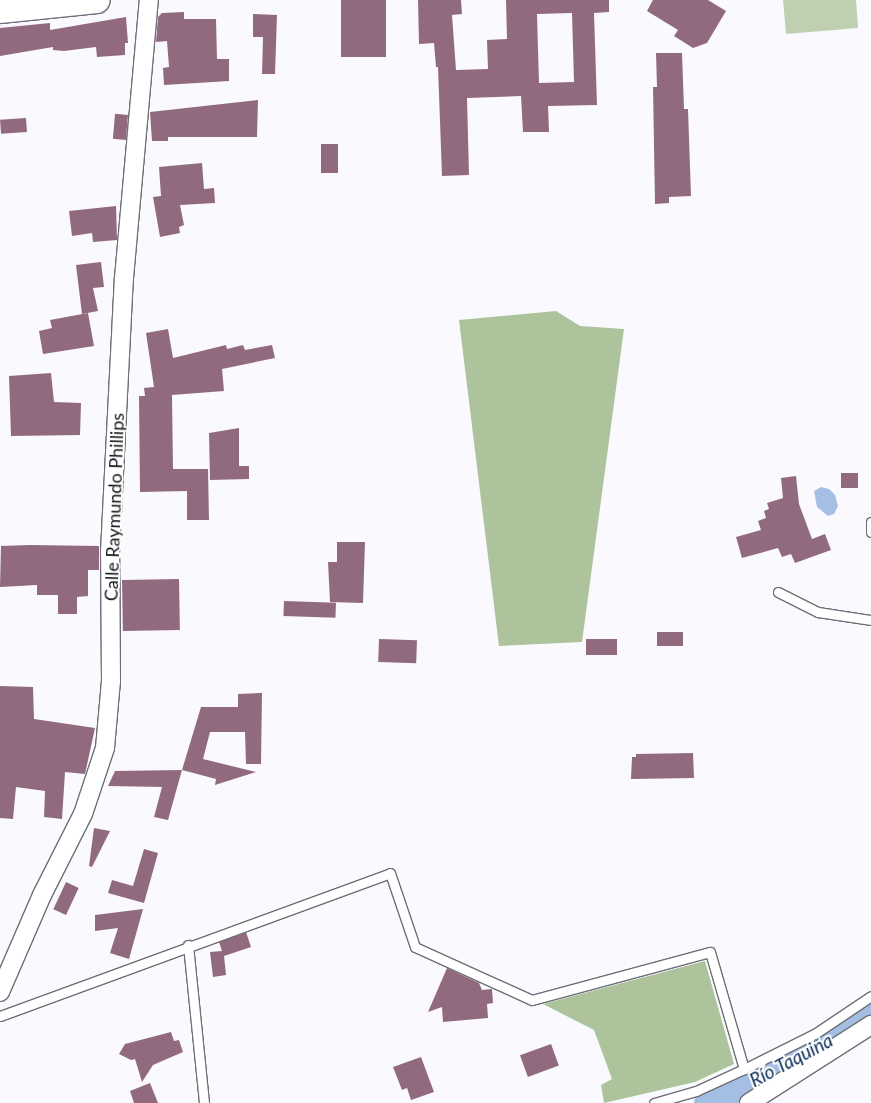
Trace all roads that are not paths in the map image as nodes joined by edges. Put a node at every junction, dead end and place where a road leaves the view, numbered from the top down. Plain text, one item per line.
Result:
1 (96, 0) edge
2 (149, 0) edge
3 (0, 10) edge
4 (871, 522) edge
5 (871, 532) edge
6 (778, 592) dead end
7 (871, 620) edge
8 (188, 945) junction
9 (0, 992) edge
10 (871, 996) edge
11 (0, 1016) edge
12 (871, 1025) edge
13 (744, 1069) junction
14 (204, 1103) edge
15 (654, 1103) edge
16 (749, 1103) edge

1 - 3 main road
2 - 9 street, Calle Raymundo Phillips
4 - 5 lane
6 - 7 lane
8 - 11 lane
8 - 13 lane
8 - 14 lane
10 - 13 lane
12 - 16 street
13 - 15 lane

